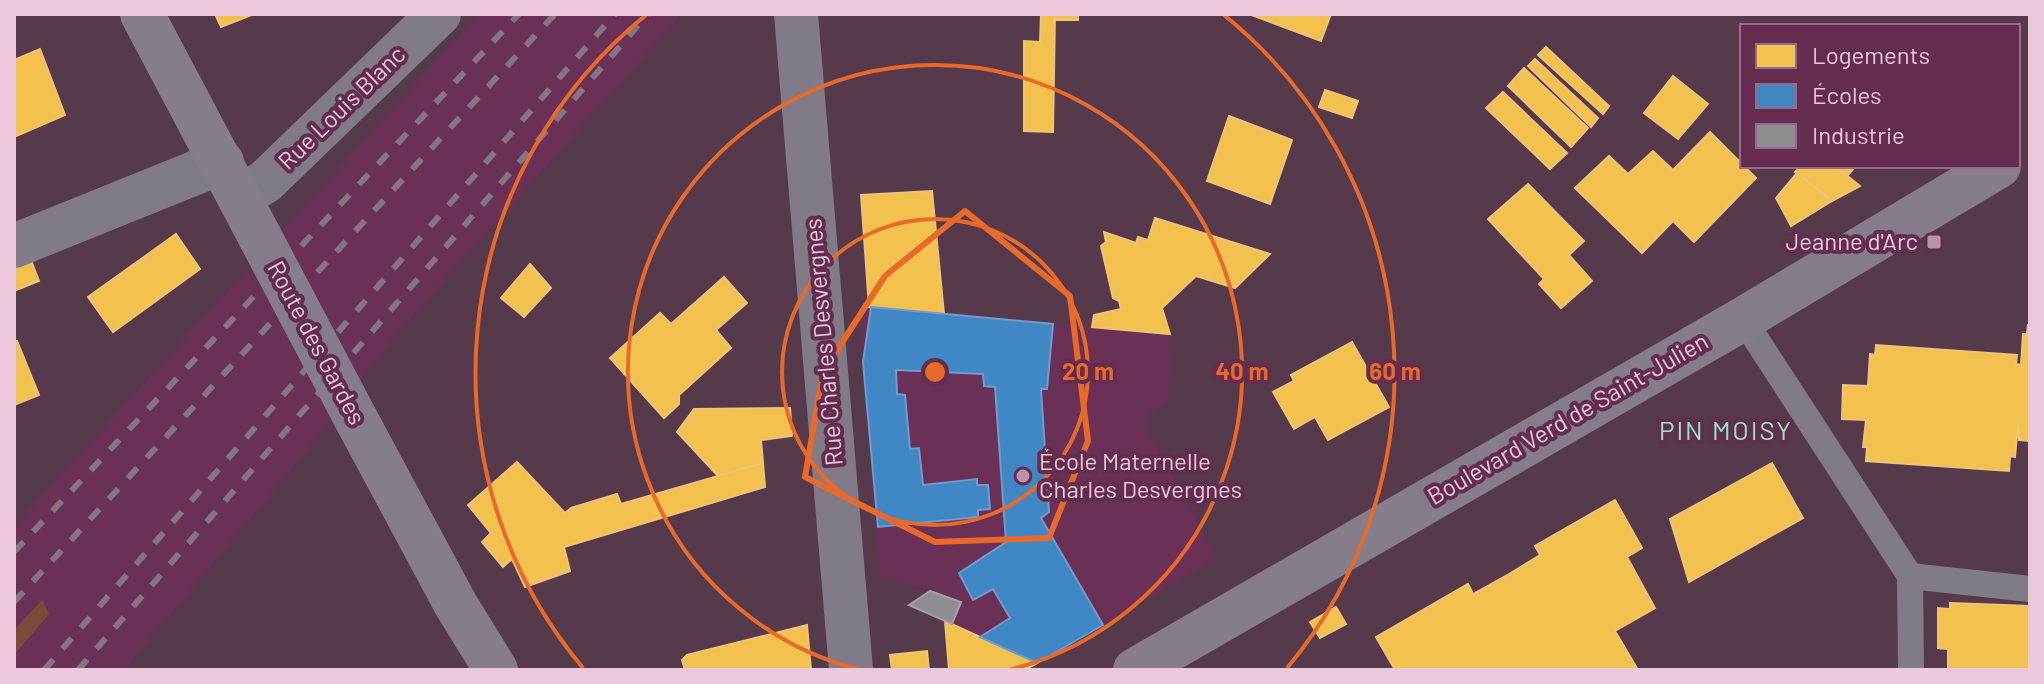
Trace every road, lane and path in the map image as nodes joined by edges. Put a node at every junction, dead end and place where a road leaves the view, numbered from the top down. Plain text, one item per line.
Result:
1 (142, 14) edge
2 (439, 14) edge
3 (796, 14) edge
4 (1996, 168) edge
5 (231, 180) junction
6 (14, 246) edge
7 (1743, 319) junction
8 (1910, 576) junction
9 (2030, 589) edge
10 (496, 670) edge
11 (851, 670) edge
12 (1135, 670) edge
13 (1911, 670) edge

1 - 5 main road, Route des Gardes
2 - 5 street, Rue Louis Blanc
3 - 11 street, Rue Charles Desvergnes
4 - 7 main road, Boulevard Verd de Saint-Julien
5 - 6 street, Rue Louis Blanc
5 - 10 main road, Route des Gardes, bridge
7 - 8 lane
7 - 12 main road, Boulevard Verd de Saint-Julien
8 - 9 lane
8 - 13 lane

